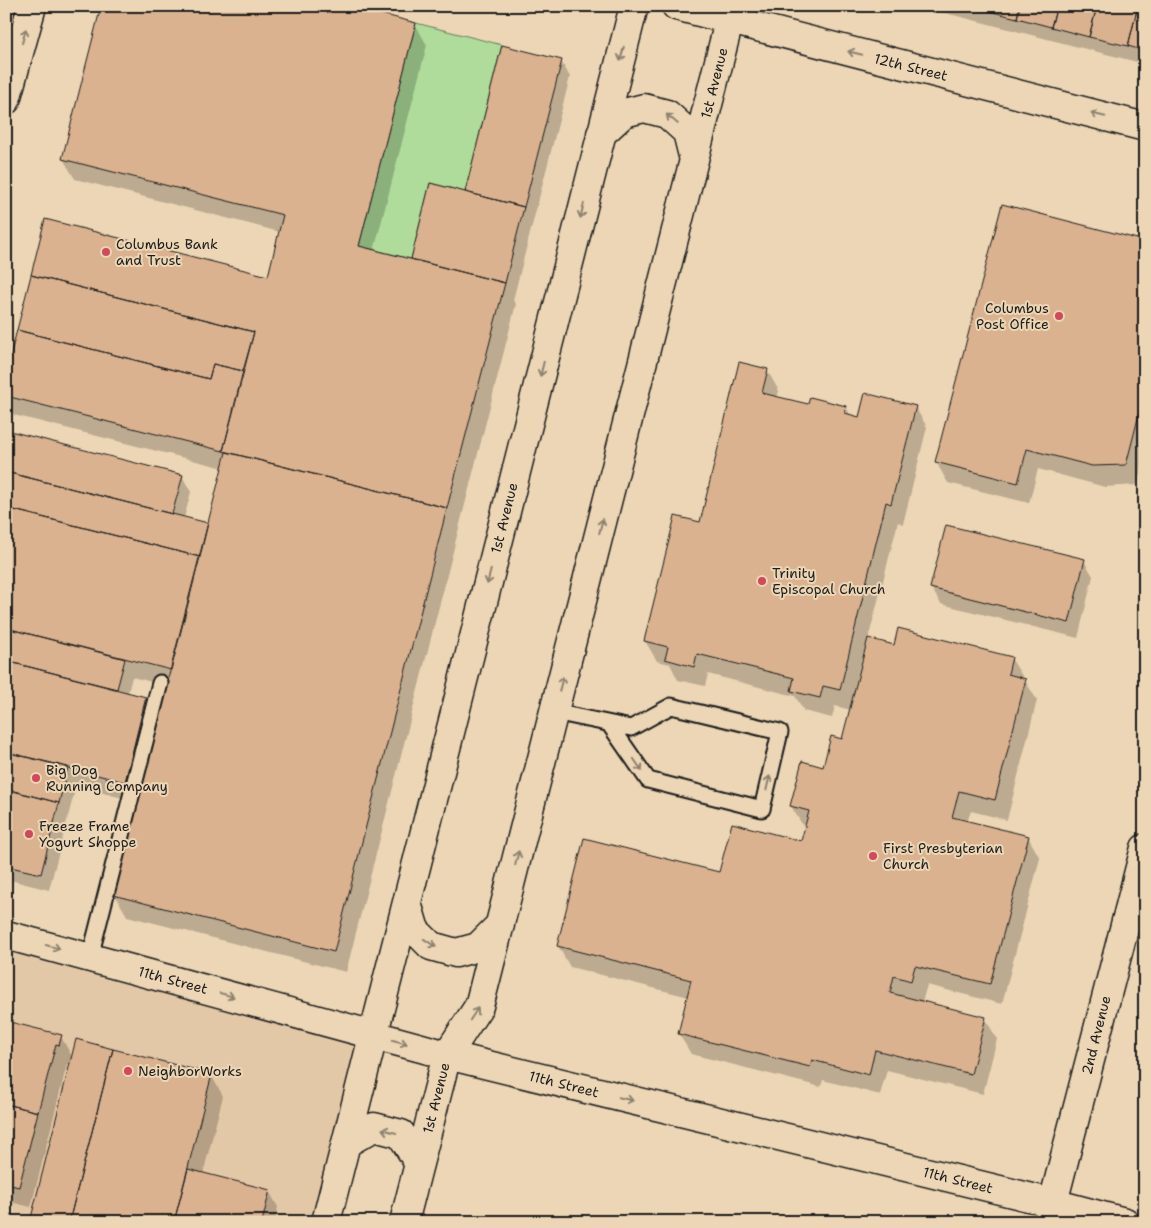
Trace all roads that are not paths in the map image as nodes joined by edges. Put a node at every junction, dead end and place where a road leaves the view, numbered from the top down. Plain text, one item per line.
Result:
1 (32, 6) edge
2 (634, 6) edge
3 (676, 6) edge
4 (731, 13) edge
5 (6, 100) edge
6 (1145, 127) edge
7 (601, 134) junction
8 (694, 160) junction
9 (160, 683) dead end
10 (554, 712) junction
11 (610, 725) junction
12 (1145, 848) edge
13 (407, 902) junction
14 (500, 924) junction
15 (6, 934) edge
16 (90, 957) junction
17 (373, 1035) junction
18 (447, 1055) junction
19 (346, 1143) junction
20 (419, 1164) junction
21 (1051, 1213) edge
22 (326, 1222) edge
23 (404, 1222) edge
24 (1125, 1222) edge

5 -> 1 street
2 -> 7 street, 1st Avenue
3 - 4 street, 12th Street
6 -> 4 street, 12th Street
4 - 8 street, 1st Avenue
8 -> 7 street, 1st Avenue
7 -> 13 street, 1st Avenue
10 -> 8 street, 1st Avenue
9 - 16 lane
10 - 11 lane
14 -> 10 street, 1st Avenue
11 -> 11 lane
12 - 21 street, 2nd Avenue
13 -> 14 street, 1st Avenue
13 - 17 street, 1st Avenue
18 -> 14 street, 1st Avenue
15 -> 16 street, 11th Street
16 -> 17 street, 11th Street
17 -> 18 street, 11th Street
17 - 19 street, 1st Avenue
18 - 20 street, 1st Avenue
18 -> 21 street, 11th Street
20 -> 19 street, 1st Avenue
19 - 22 street, 1st Avenue
20 - 23 street, 1st Avenue
21 - 24 street, 11th Street

